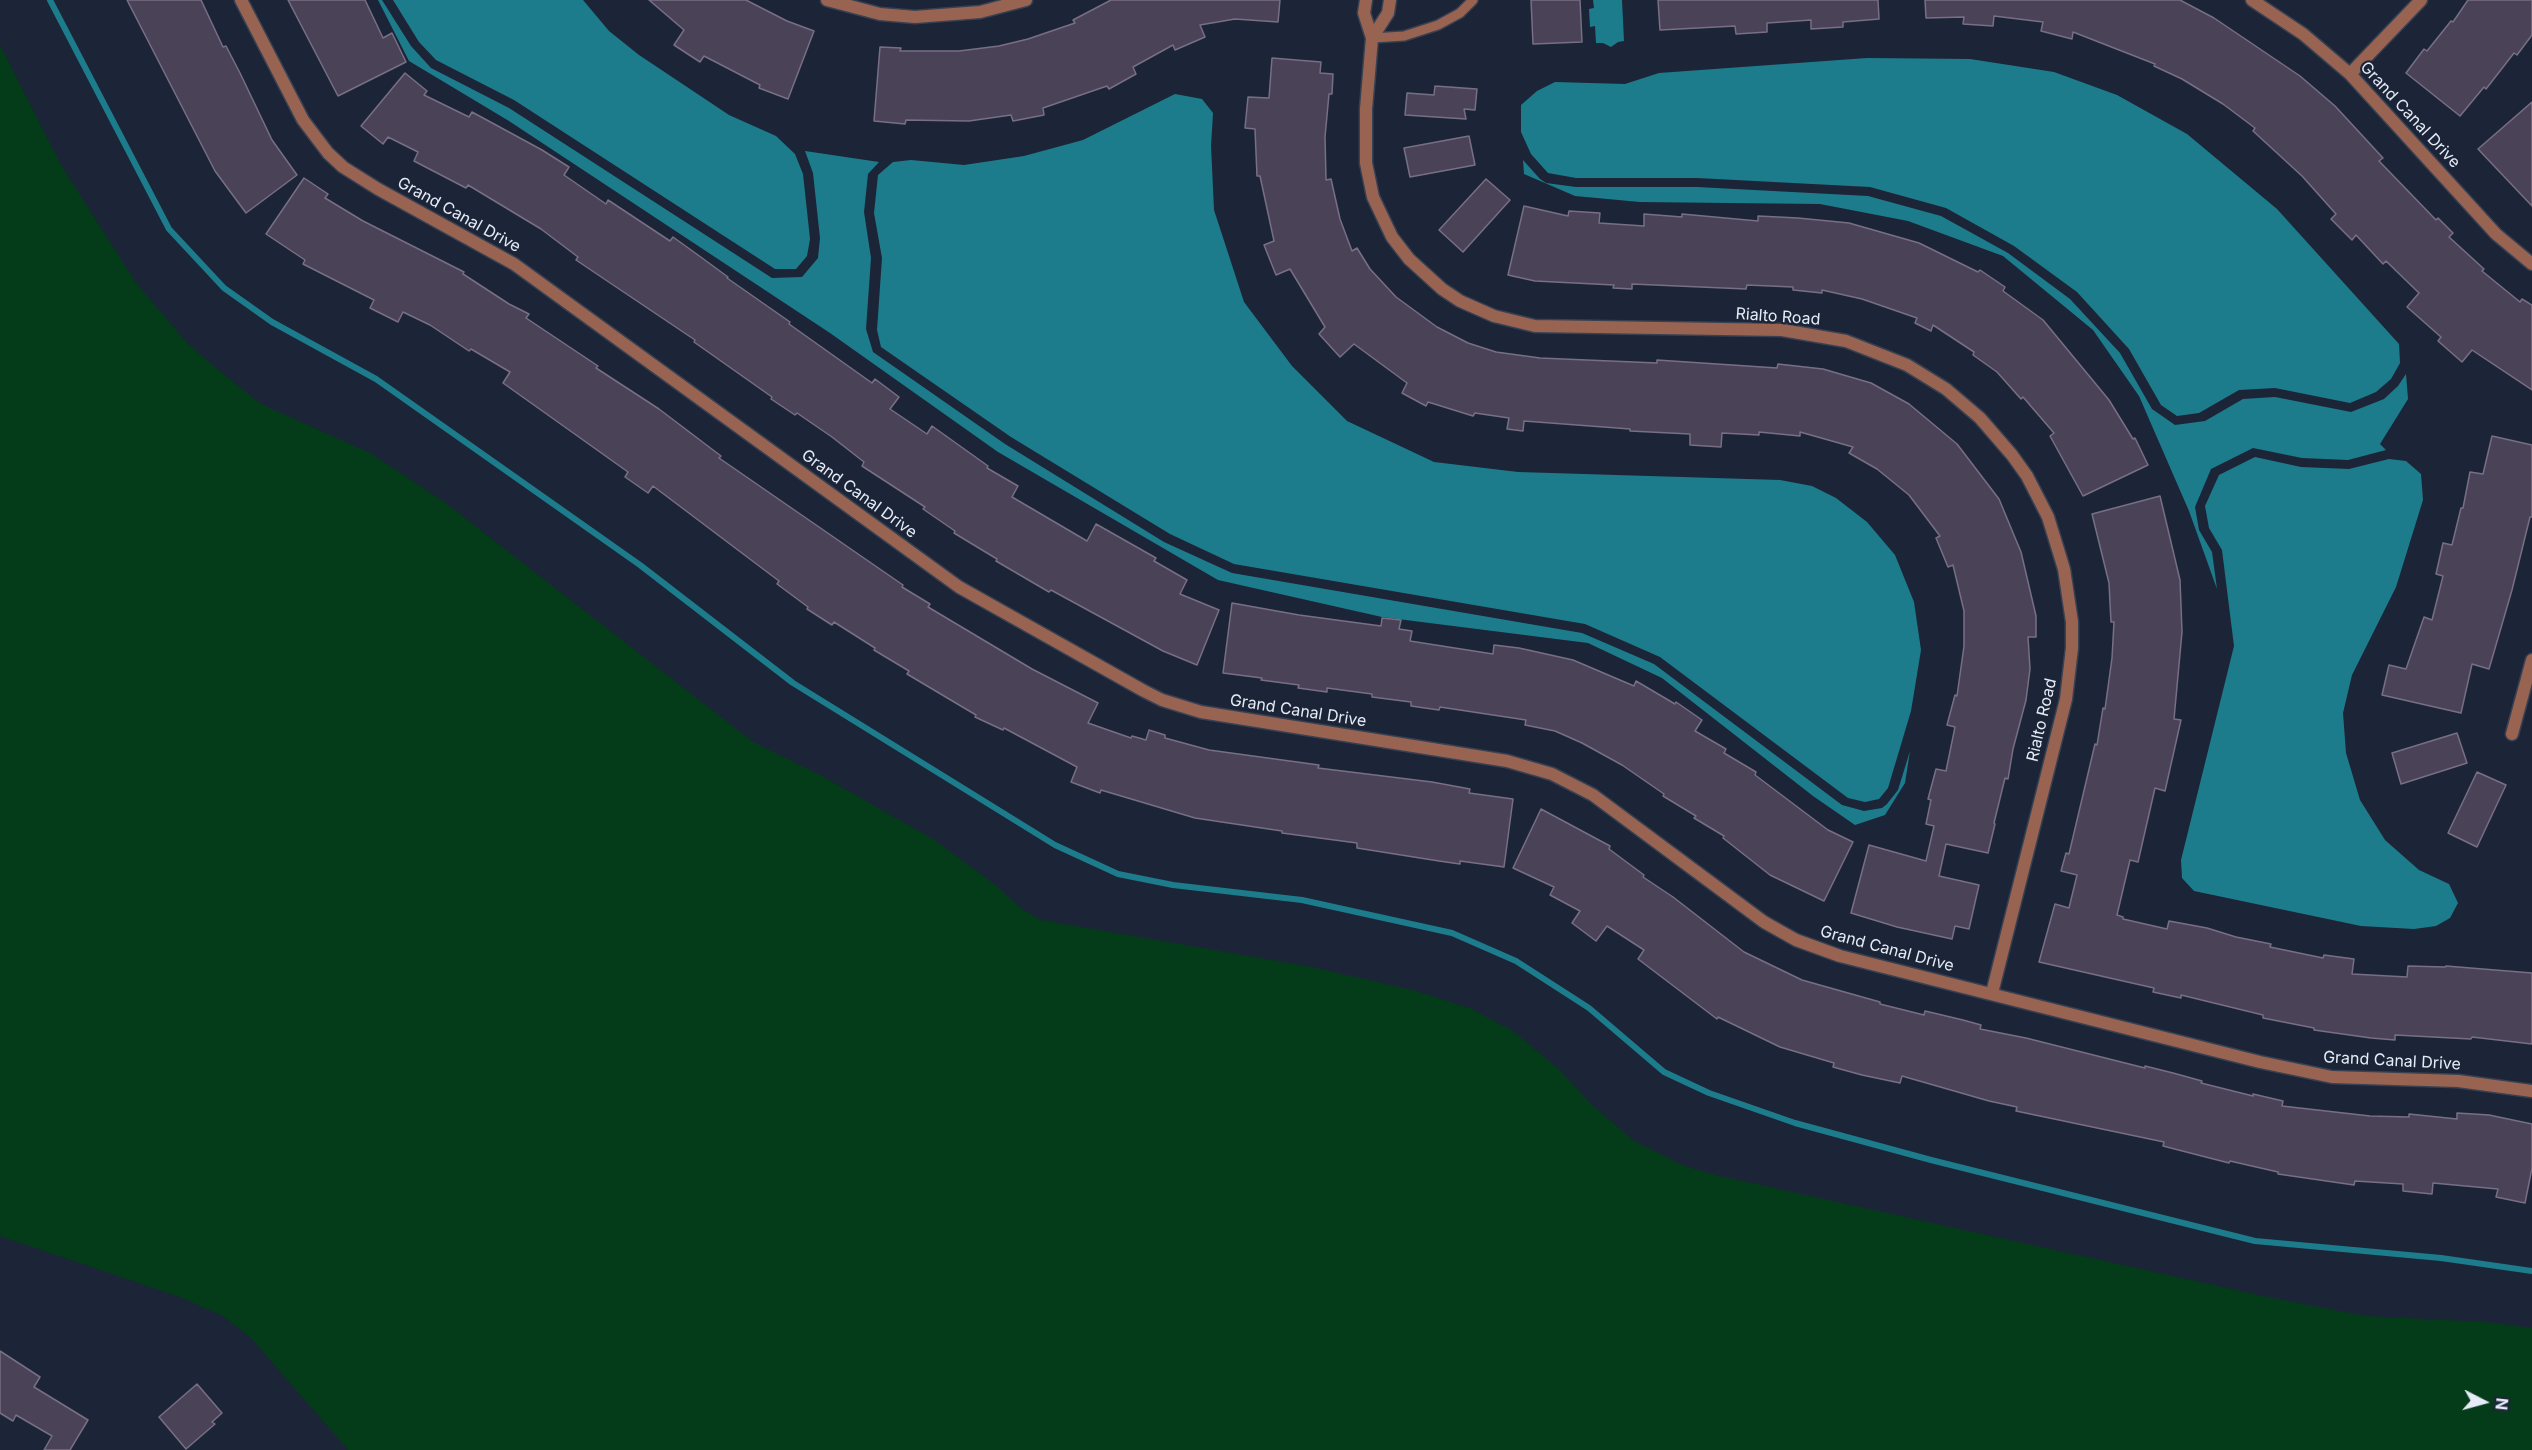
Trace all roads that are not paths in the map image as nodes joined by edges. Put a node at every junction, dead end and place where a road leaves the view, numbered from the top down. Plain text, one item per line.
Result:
1 (241, 0) edge
2 (827, 0) edge
3 (1026, 0) edge
4 (1366, 0) edge
5 (1390, 0) edge
6 (1473, 0) edge
7 (2252, 0) edge
8 (2421, 0) edge
9 (1372, 38) junction
10 (2350, 74) junction
11 (2532, 264) edge
12 (2532, 660) edge
13 (2512, 734) dead end
14 (1992, 993) junction
15 (2532, 1091) edge

1 - 14 street, Grand Canal Drive
2 - 3 street
4 - 9 street, Rialto Road
5 - 9 street, Rialto Road
6 - 9 lane
7 - 10 street, Grand Canal Drive
8 - 10 street
9 - 14 street, Rialto Road
10 - 11 street, Grand Canal Drive
12 - 13 street
14 - 15 street, Grand Canal Drive

